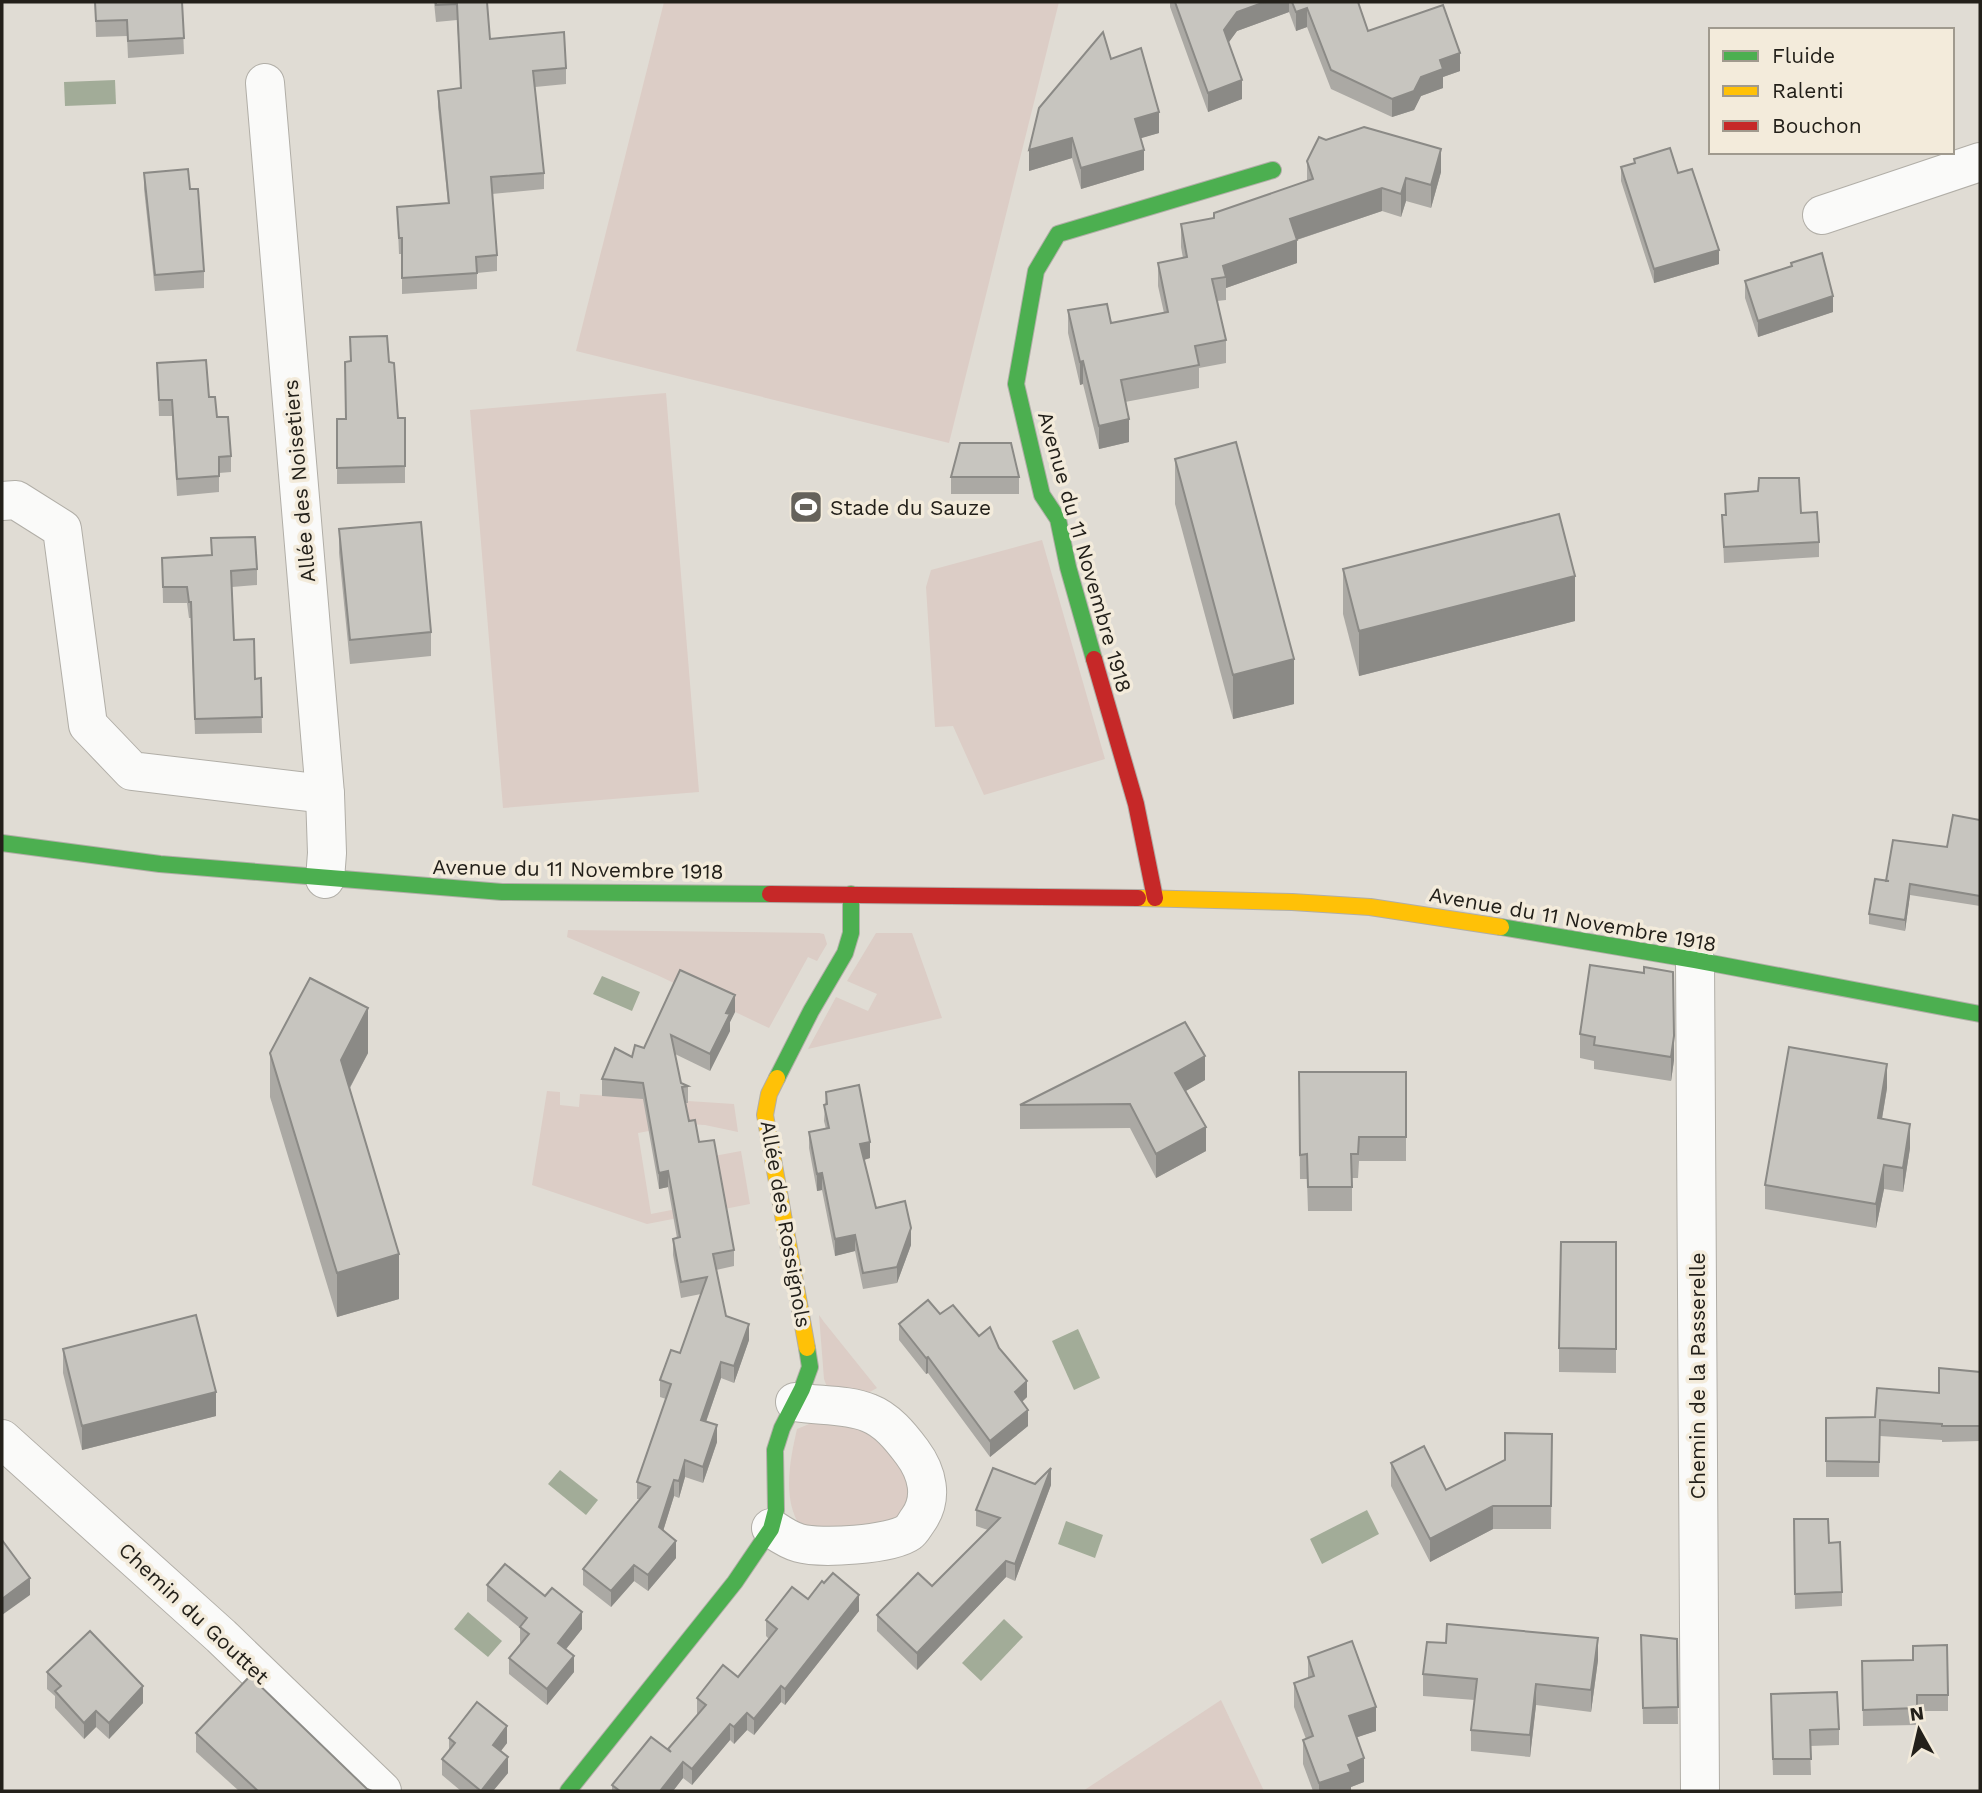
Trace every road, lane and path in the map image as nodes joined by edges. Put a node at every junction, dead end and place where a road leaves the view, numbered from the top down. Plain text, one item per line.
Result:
1 (265, 83) dead end
2 (1980, 162) edge
3 (1273, 170) dead end
4 (1822, 215) dead end
5 (2, 501) edge
6 (325, 794) junction
7 (2, 843) edge
8 (325, 879) junction
9 (851, 894) junction
10 (1155, 898) junction
11 (1695, 960) junction
12 (1980, 1014) edge
13 (795, 1402) junction
14 (2, 1440) edge
15 (771, 1528) junction
16 (383, 1791) edge
17 (568, 1791) edge
18 (1700, 1791) edge

1 - 6 street, Allée des Noisetiers
2 - 4 street
3 - 10 main road, Avenue du 11 Novembre 1918
5 - 6 street
6 - 8 street, Allée des Noisetiers
7 - 8 main road, Avenue du 11 Novembre 1918
8 - 9 main road, Avenue du 11 Novembre 1918
9 - 10 main road, Avenue du 11 Novembre 1918
9 - 13 main road, Allée des Rossignols
10 - 11 main road, Avenue du 11 Novembre 1918
11 - 12 main road, Avenue du 11 Novembre 1918
11 - 18 street, Chemin de la Passerelle
13 - 15 main road, Allée des Rossignols
13 - 15 street
14 - 16 street, Chemin du Gouttet
15 - 17 main road, Allée des Rossignols

